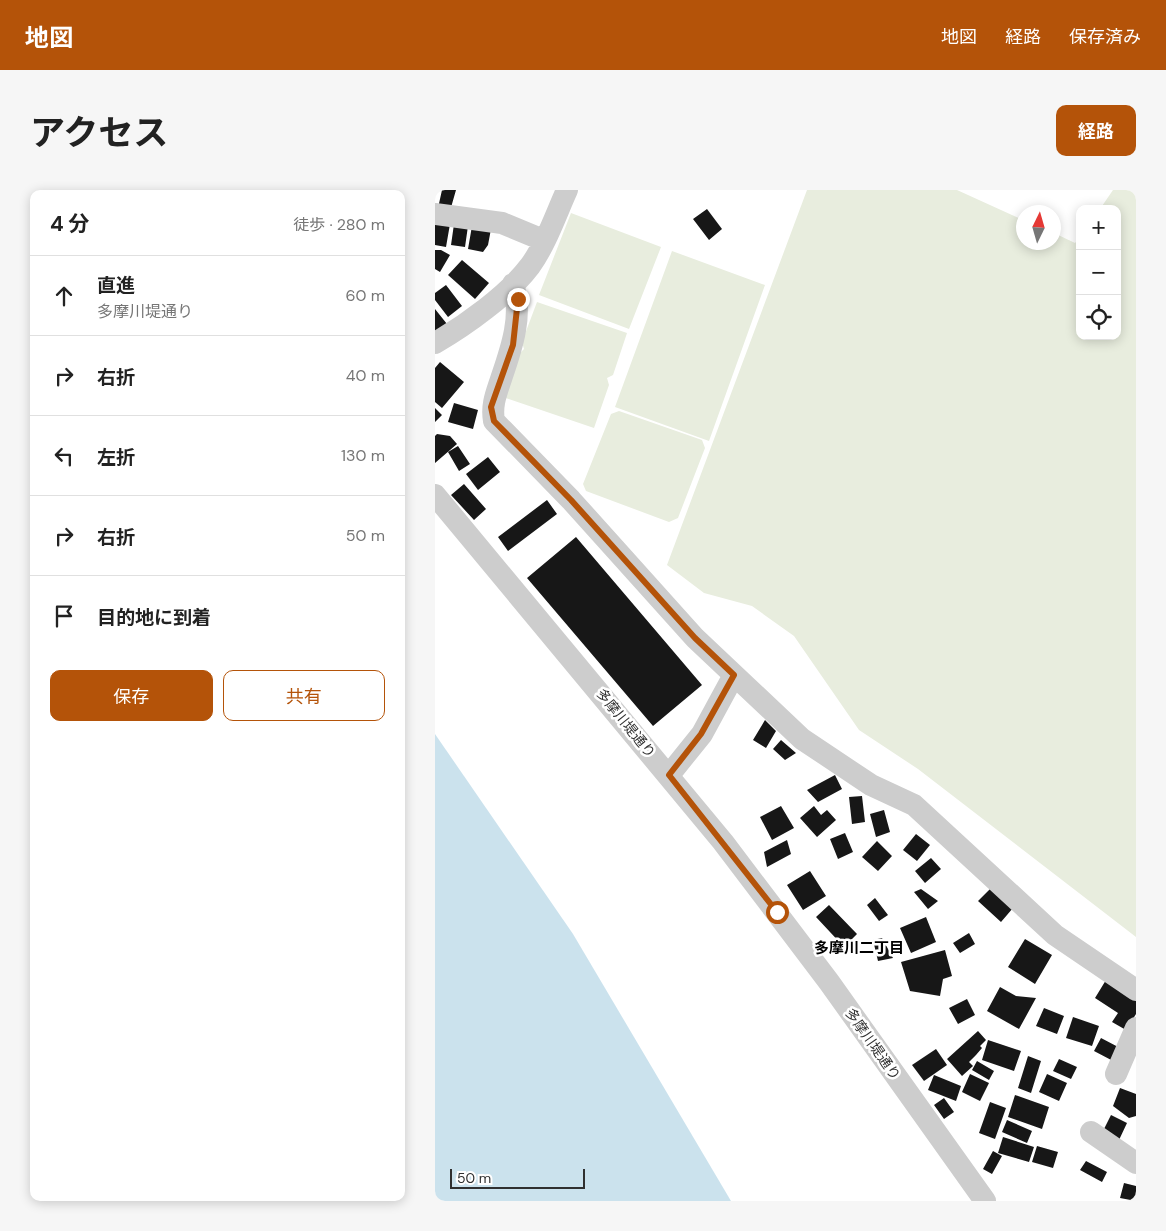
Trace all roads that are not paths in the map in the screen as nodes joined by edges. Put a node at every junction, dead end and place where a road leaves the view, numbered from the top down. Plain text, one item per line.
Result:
1 (567, 190) edge
2 (435, 214) edge
3 (543, 240) junction
4 (513, 284) junction
5 (435, 343) edge
6 (435, 495) edge
7 (734, 675) junction
8 (669, 775) junction
9 (1136, 990) edge
10 (1136, 1028) edge
11 (1116, 1074) dead end
12 (1091, 1132) dead end
13 (1136, 1163) edge
14 (985, 1201) edge

1 - 3 street
2 - 3 street
3 - 4 street
4 - 5 street
4 - 7 street
6 - 8 street, 多摩川堤通り
7 - 8 street
7 - 9 street
8 - 14 street, 多摩川堤通り
10 - 11 street
12 - 13 street

